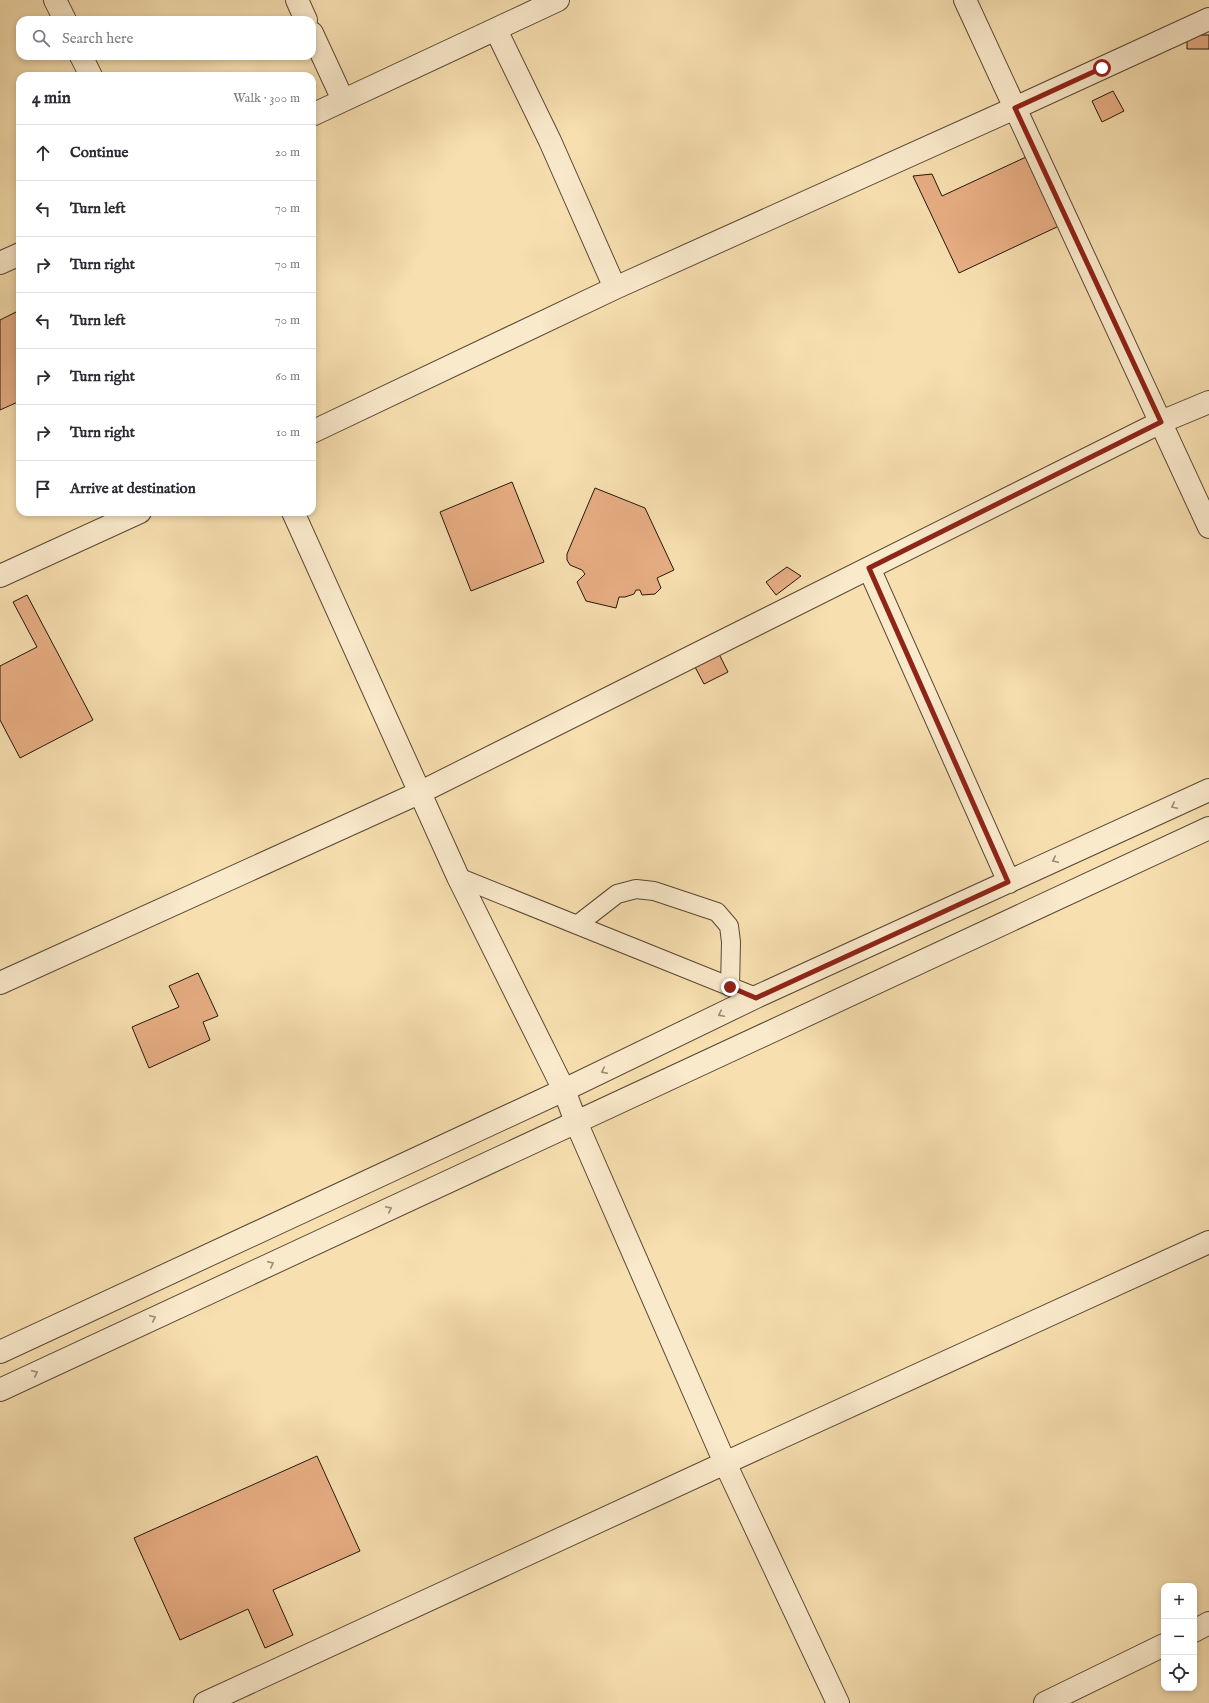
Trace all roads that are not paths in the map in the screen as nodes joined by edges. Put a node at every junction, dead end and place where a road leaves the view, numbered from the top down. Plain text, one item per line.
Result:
1 (55, 0) edge
2 (297, 0) edge
3 (558, 0) edge
4 (965, 0) edge
5 (63, 16) edge
6 (304, 16) edge
7 (1209, 19) edge
8 (496, 30) junction
9 (316, 42) edge
10 (83, 60) edge
11 (89, 72) edge
12 (343, 100) junction
13 (1015, 108) junction
14 (316, 113) edge
15 (16, 256) edge
16 (0, 263) edge
17 (615, 288) junction
18 (1209, 402) edge
19 (1161, 422) junction
20 (316, 430) edge
21 (131, 516) edge
22 (295, 516) edge
23 (1209, 527) edge
24 (869, 568) junction
25 (0, 576) edge
26 (1209, 790) edge
27 (421, 792) junction
28 (1209, 828) edge
29 (458, 877) junction
30 (1008, 882) junction
31 (577, 925) junction
32 (0, 983) edge
33 (730, 987) junction
34 (756, 998) junction
35 (564, 1090) junction
36 (576, 1122) junction
37 (1209, 1242) edge
38 (0, 1352) edge
39 (0, 1390) edge
40 (725, 1463) junction
41 (1209, 1624) edge
42 (1197, 1630) edge
43 (1161, 1646) edge
44 (205, 1703) edge
45 (838, 1703) edge
46 (1045, 1703) edge

1 - 5 street
2 - 6 street
3 - 8 street
4 - 13 street
7 - 13 street
8 - 12 street
8 - 17 street
9 - 12 street
10 - 11 street
12 - 14 street
13 - 17 street
13 - 19 street
15 - 16 street
17 - 20 street
18 - 19 street
19 - 23 street
19 - 24 street
21 - 25 street
22 - 27 street
24 - 27 street
24 - 30 street
26 -> 30 street
27 - 29 street
27 - 32 street
28 - 36 street
29 - 31 lane
29 - 35 street
30 - 34 street
31 - 33 lane
31 - 33 lane
33 - 34 lane
34 -> 35 street
35 - 36 street
35 - 38 street
39 -> 36 street
36 - 40 street
37 - 40 street
40 - 44 street
40 - 45 street
41 - 42 street
43 - 46 street

